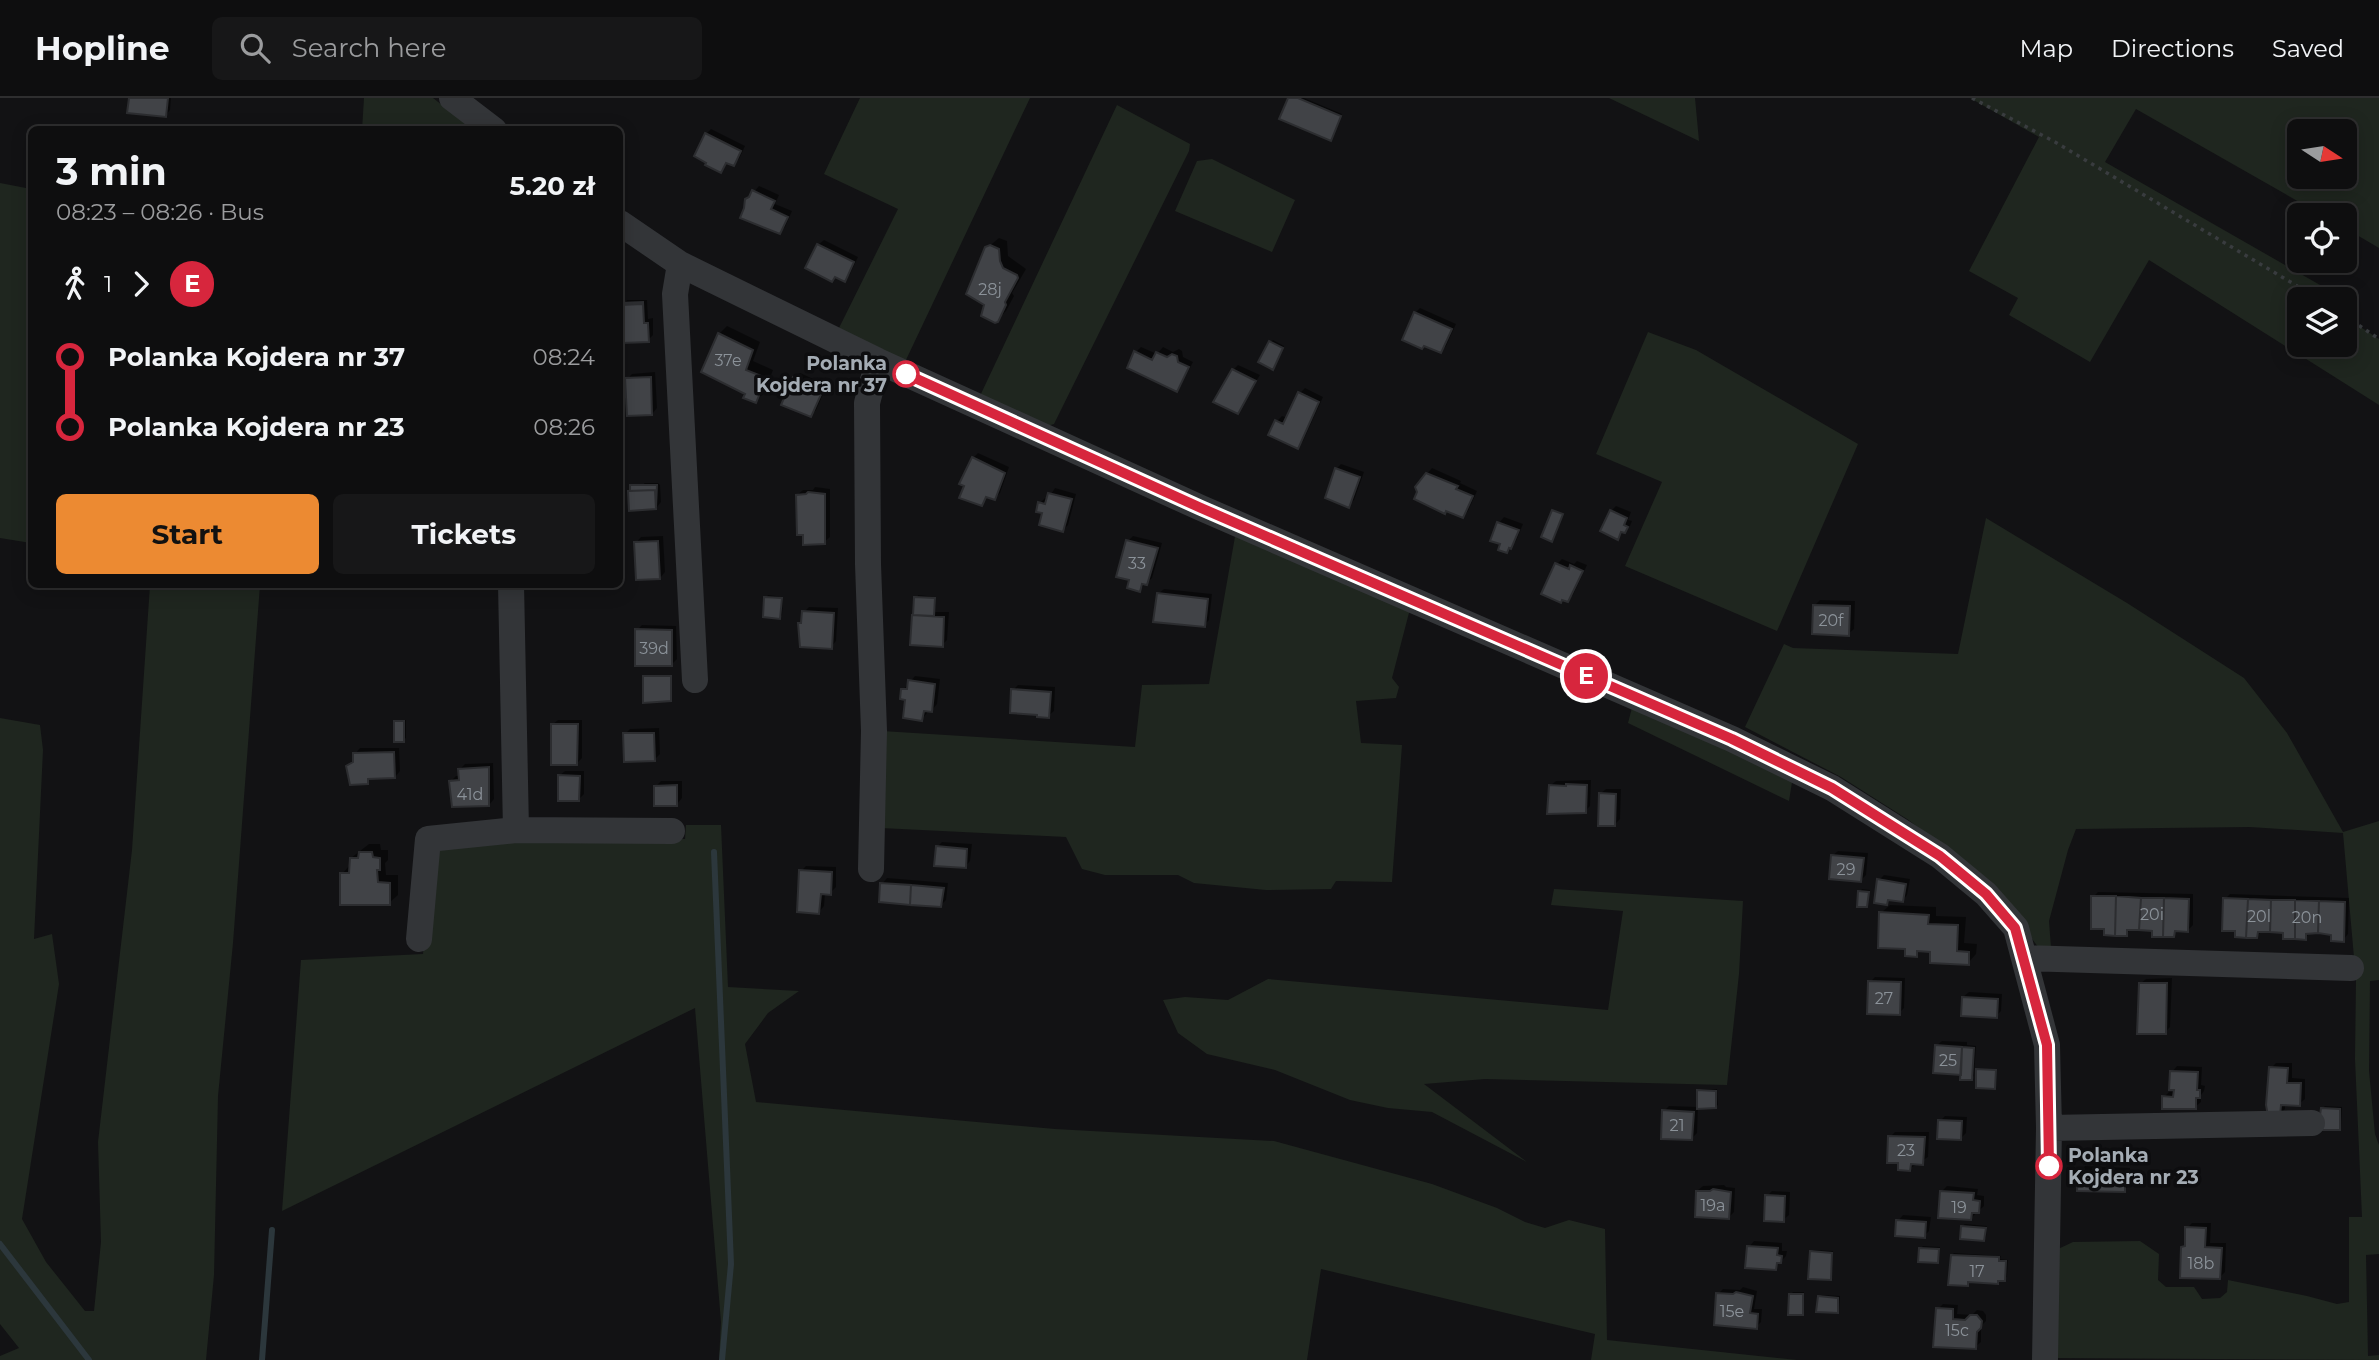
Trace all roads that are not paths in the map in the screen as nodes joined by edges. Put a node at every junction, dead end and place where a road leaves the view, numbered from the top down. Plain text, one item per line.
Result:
1 (452, 98) edge
2 (489, 126) edge
3 (623, 225) edge
4 (680, 264) junction
5 (878, 361) junction
6 (511, 588) edge
7 (695, 680) dead end
8 (516, 830) junction
9 (671, 831) dead end
10 (871, 869) dead end
11 (419, 939) dead end
12 (2025, 958) junction
13 (2351, 968) dead end
14 (2312, 1123) dead end
15 (2049, 1128) junction
16 (2045, 1360) edge

1 - 2 street
3 - 4 street
4 - 5 street
4 - 7 street
5 - 10 street
5 - 12 street
6 - 8 street
8 - 9 street
8 - 11 street
12 - 13 street
12 - 15 street
14 - 15 street
15 - 16 street

